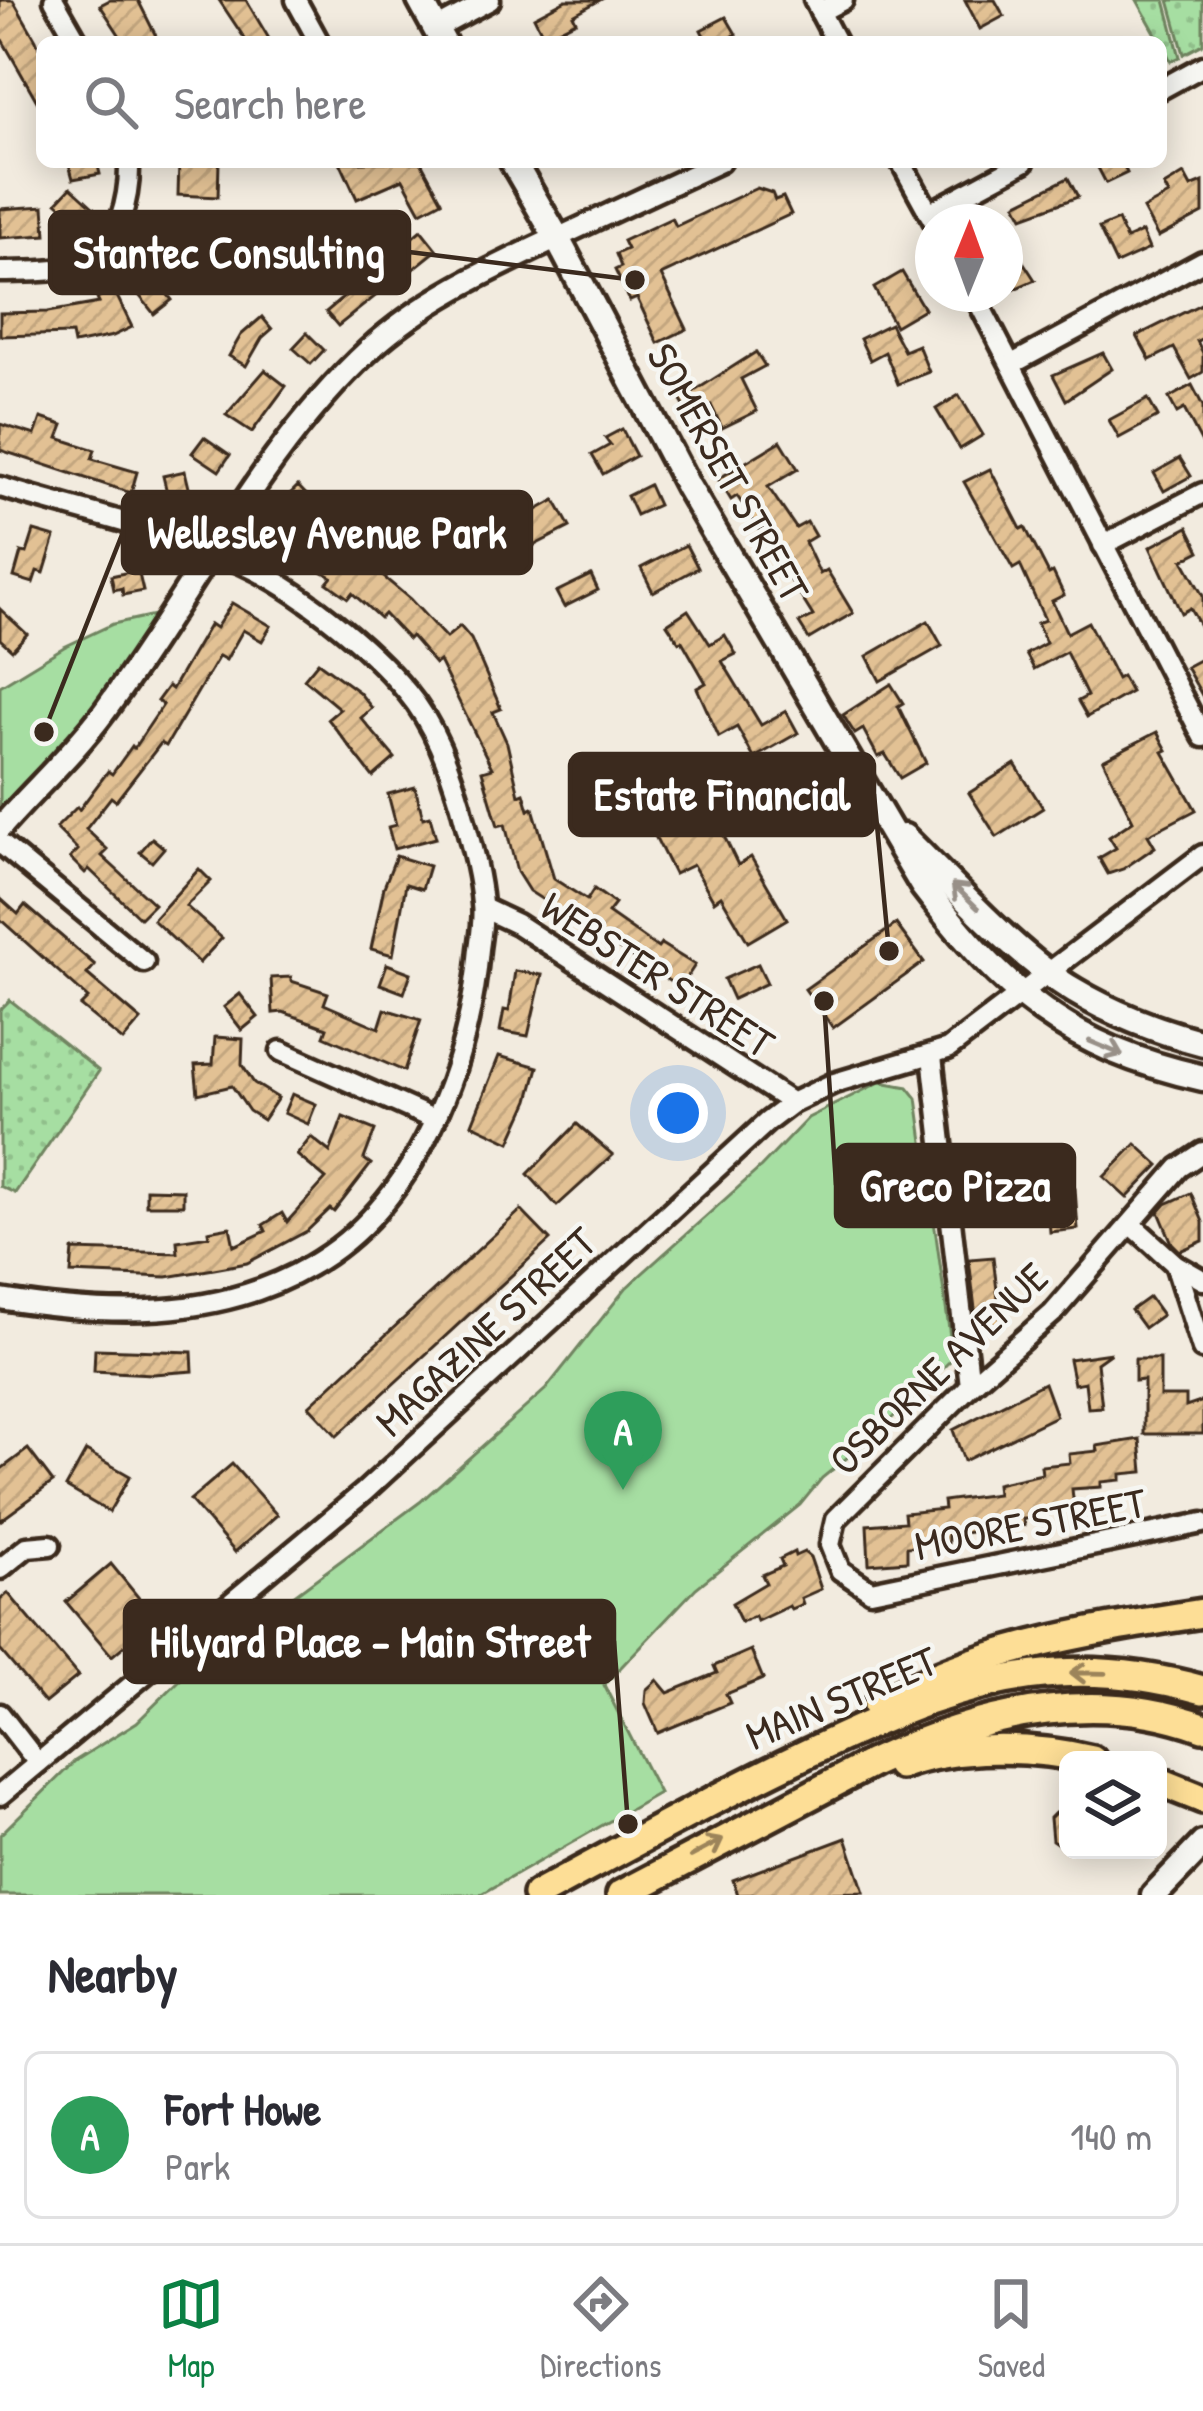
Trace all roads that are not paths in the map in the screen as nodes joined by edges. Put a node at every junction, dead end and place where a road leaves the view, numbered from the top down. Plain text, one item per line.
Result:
1 (54, 0) edge
2 (296, 0) edge
3 (419, 0) edge
4 (490, 0) edge
5 (843, 0) edge
6 (817, 6) edge
7 (75, 36) edge
8 (316, 36) edge
9 (440, 36) edge
10 (833, 36) edge
11 (1203, 67) edge
12 (1167, 86) edge
13 (129, 168) edge
14 (516, 168) edge
15 (707, 168) edge
16 (904, 168) edge
17 (1014, 168) edge
18 (924, 204) edge
19 (955, 204) edge
20 (557, 238) junction
21 (1203, 262) edge
22 (0, 272) edge
23 (984, 312) edge
24 (1012, 364) junction
25 (0, 487) edge
26 (1203, 493) edge
27 (1103, 545) junction
28 (211, 551) junction
29 (1200, 726) edge
30 (883, 816) junction
31 (3, 820) edge
32 (0, 843) edge
33 (1203, 856) edge
34 (483, 908) junction
35 (144, 962) dead end
36 (1048, 972) junction
37 (1020, 995) junction
38 (1203, 1042) edge
39 (281, 1051) dead end
40 (932, 1056) junction
41 (1203, 1078) edge
42 (791, 1103) junction
43 (433, 1119) junction
44 (1203, 1152) edge
45 (1131, 1224) junction
46 (1175, 1264) junction
47 (1203, 1280) edge
48 (0, 1299) edge
49 (1202, 1349) edge
50 (970, 1386) junction
51 (1203, 1523) edge
52 (50, 1545) dead end
53 (0, 1569) edge
54 (871, 1591) joint
55 (1203, 1613) edge
56 (1161, 1619) junction
57 (1203, 1625) edge
58 (1203, 1690) edge
59 (0, 1714) edge
60 (1203, 1727) edge
61 (1059, 1755) edge
62 (38, 1762) junction
63 (1167, 1785) edge
64 (733, 1789) junction
65 (0, 1795) edge
66 (1203, 1799) edge
67 (794, 1802) junction
68 (1203, 1844) edge
69 (537, 1895) edge
70 (621, 1895) edge
71 (1154, 1895) edge

1 - 7 street
2 - 8 street
3 - 9 main road
4 - 9 street
5 - 6 street
6 - 10 street
11 - 12 street
13 - 22 street
14 - 20 main road, SOMERSET STREET
15 - 20 street
16 - 18 street
17 - 19 street
20 - 28 street
20 - 30 main road, SOMERSET STREET
21 - 24 street
23 - 24 street
24 - 27 street
25 - 28 street
26 - 27 street
27 - 29 street
28 - 31 street
28 - 34 street
36 -> 30 main road, SOMERSET STREET
30 - 37 main road, SOMERSET STREET
32 - 35 street
33 - 36 street, MAGAZINE STREET
34 - 42 street, WEBSTER STREET
34 - 43 street
36 - 37 street, MAGAZINE STREET
36 - 38 main road, SOMERSET STREET
37 - 40 street, MAGAZINE STREET
37 -> 41 main road, SOMERSET STREET
39 - 43 street
40 - 42 street, MAGAZINE STREET
40 - 50 street
42 - 62 street, MAGAZINE STREET
43 - 48 street
44 - 45 street, OSBORNE AVENUE
45 - 46 street
45 - 50 street, OSBORNE AVENUE
46 - 47 street
46 - 49 street
50 - 54 street, OSBORNE AVENUE
51 - 54 street, MOORE STREET
52 - 53 street
55 - 56 main road
56 - 57 main road
56 - 64 main road
58 -> 64 main road, MAIN STREET
59 - 62 street
60 - 67 main road, MAIN STREET
61 - 67 main road
62 - 65 street, MAGAZINE STREET
63 - 66 main road
64 - 69 main road, MAIN STREET
70 -> 67 main road, MAIN STREET
68 - 71 main road

